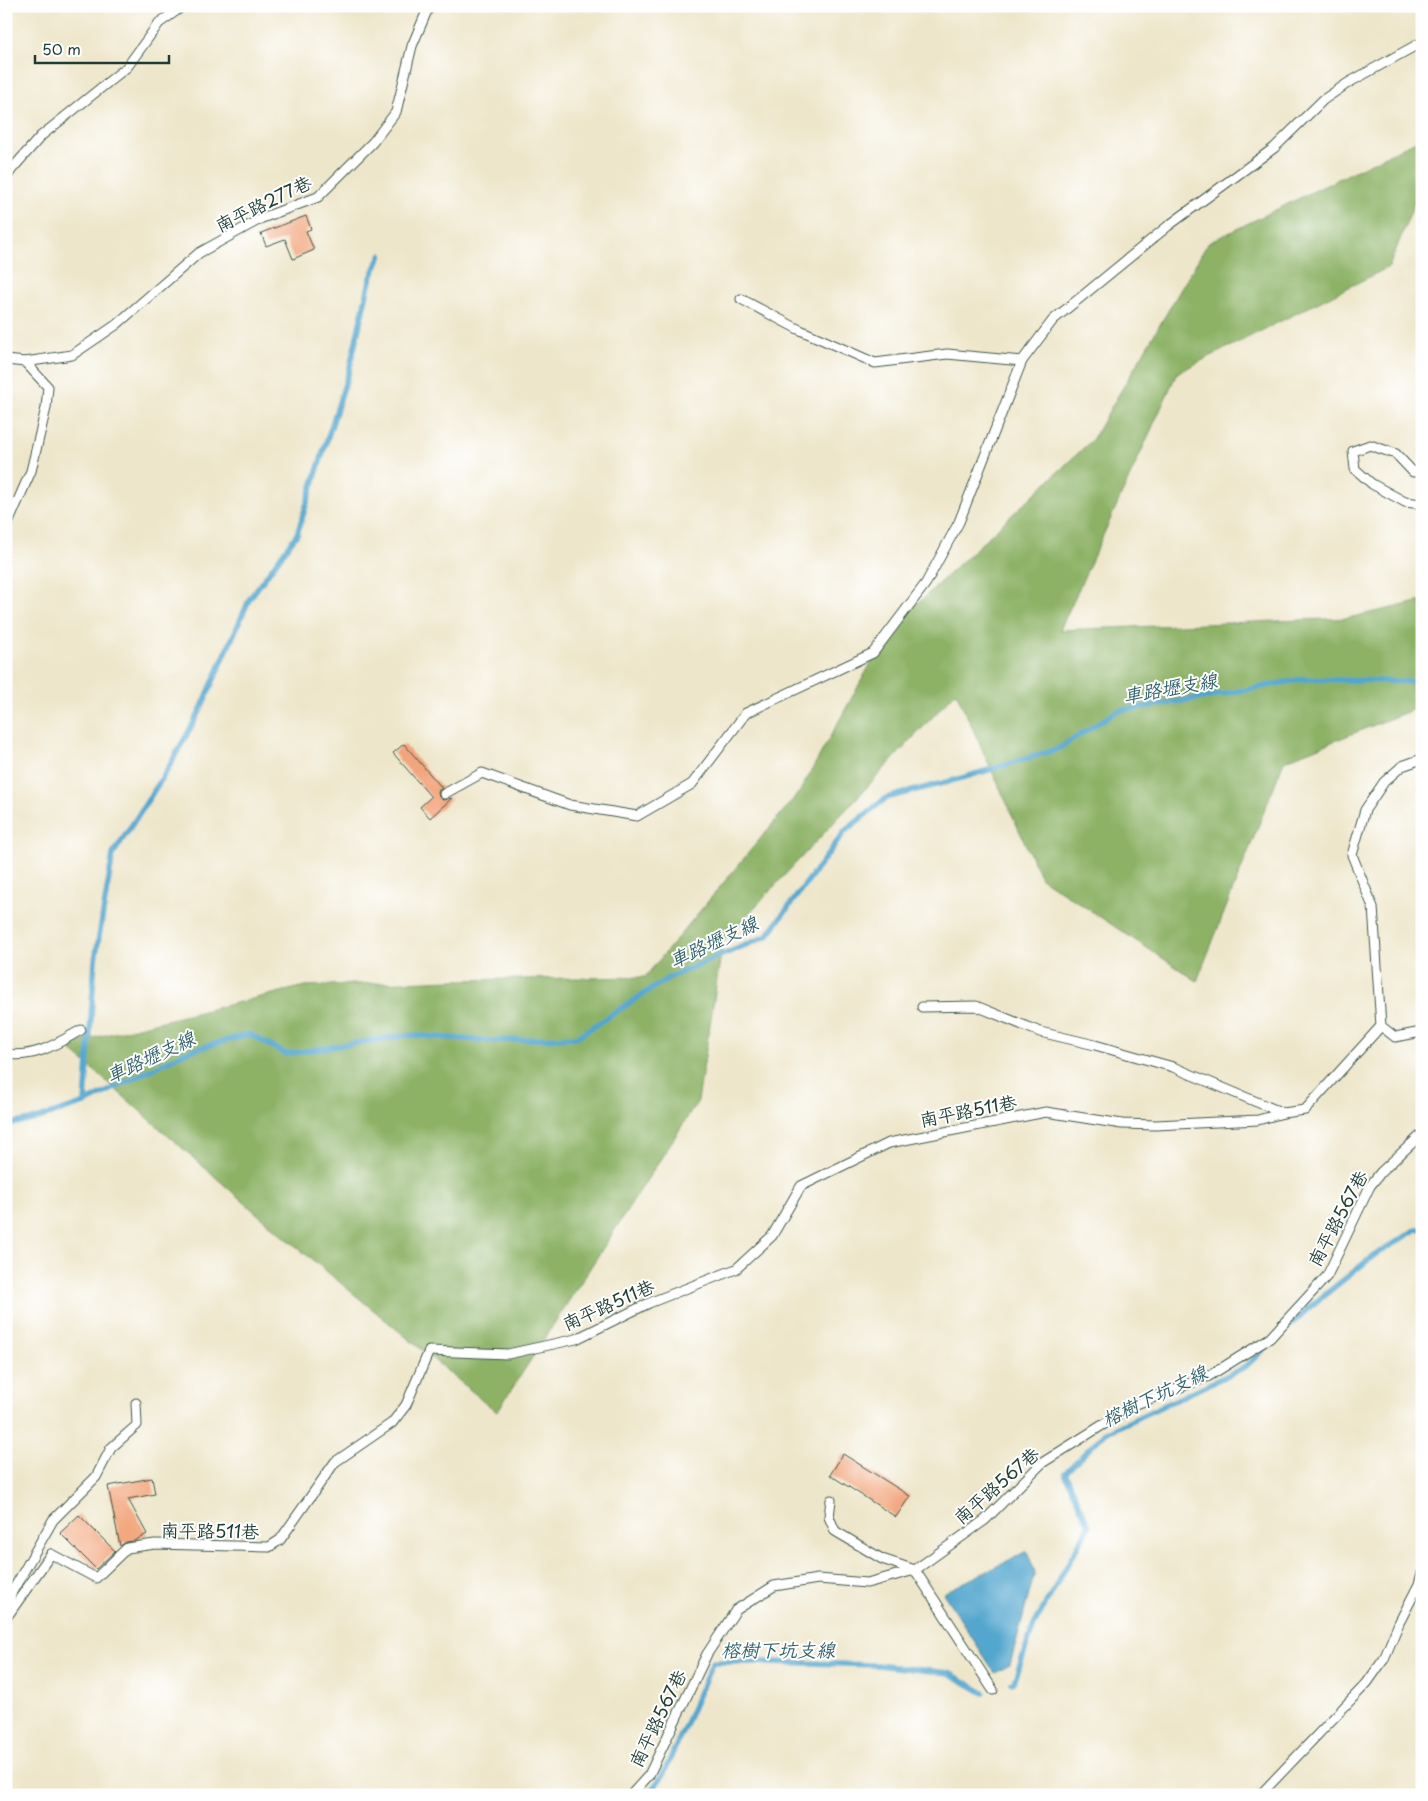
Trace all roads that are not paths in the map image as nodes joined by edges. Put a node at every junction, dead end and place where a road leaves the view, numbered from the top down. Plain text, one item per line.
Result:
1 (183, 6) edge
2 (430, 6) edge
3 (1422, 42) edge
4 (6, 178) edge
5 (741, 299) dead end
6 (6, 360) edge
7 (1022, 361) junction
8 (25, 362) junction
9 (1422, 471) edge
10 (1422, 504) edge
11 (7, 528) edge
12 (1422, 759) edge
13 (444, 794) dead end
14 (922, 1007) dead end
15 (1381, 1026) junction
16 (80, 1030) dead end
17 (1422, 1032) edge
18 (6, 1054) edge
19 (1283, 1113) junction
20 (1422, 1134) edge
21 (136, 1403) dead end
22 (831, 1500) dead end
23 (915, 1570) junction
24 (1422, 1574) edge
25 (6, 1609) edge
26 (6, 1618) edge
27 (993, 1690) dead end
28 (631, 1795) edge
29 (1260, 1795) edge

1 - 4 lane
2 - 8 lane, 南平路277巷
3 - 7 lane
5 - 7 lane
6 - 8 lane, 南平路277巷
7 - 13 lane
8 - 11 lane
9 - 10 lane
12 - 15 lane
14 - 19 lane
15 - 17 lane
15 - 19 lane
16 - 18 lane
19 - 26 lane, 南平路511巷
20 - 23 lane, 南平路567巷
21 - 25 lane
22 - 23 lane
23 - 27 lane
23 - 28 lane, 南平路567巷
24 - 29 lane

